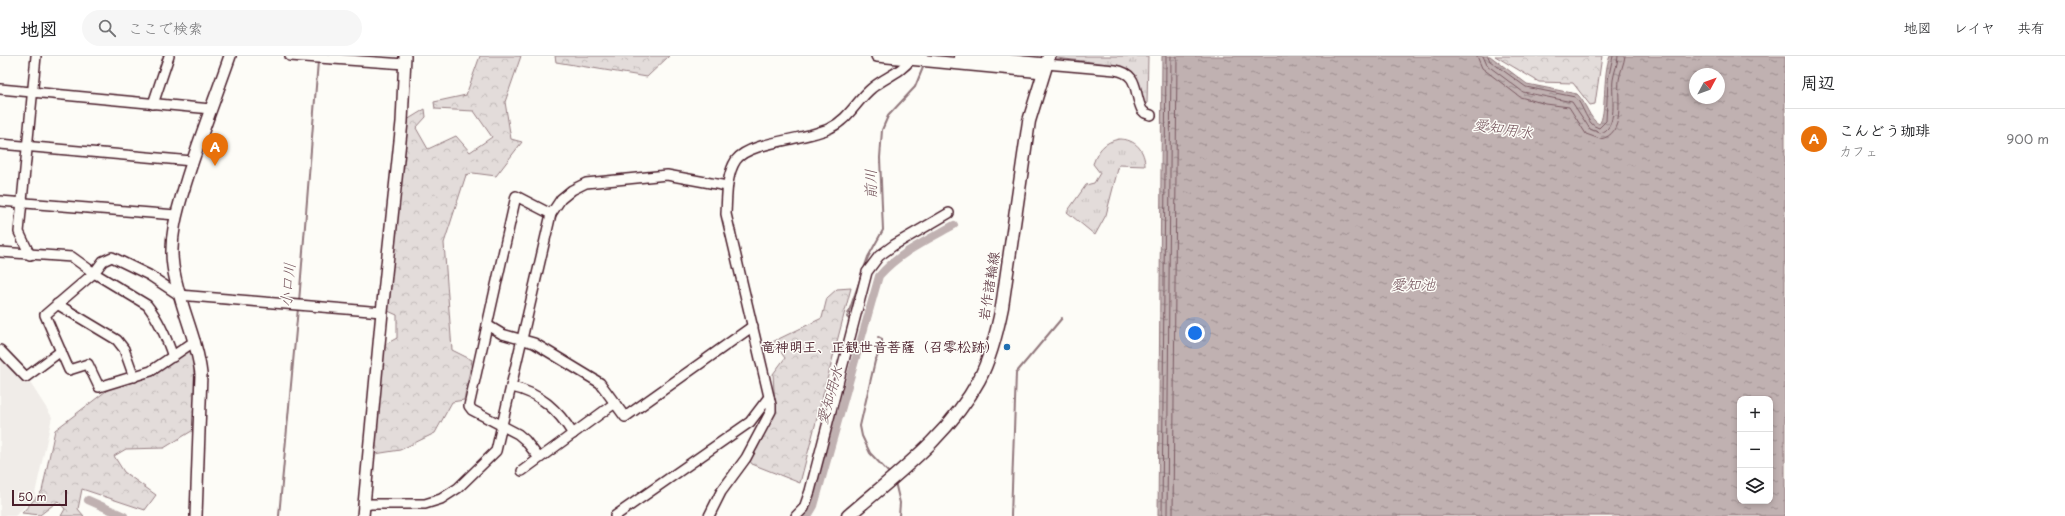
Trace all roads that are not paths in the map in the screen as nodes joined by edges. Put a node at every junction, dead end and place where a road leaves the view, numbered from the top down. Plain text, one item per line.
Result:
1 (36, 56) edge
2 (169, 56) edge
3 (230, 56) edge
4 (290, 56) edge
5 (877, 56) edge
6 (960, 56) edge
7 (911, 59) junction
8 (405, 60) edge
9 (1046, 64) edge
10 (0, 89) edge
11 (34, 92) junction
12 (153, 104) junction
13 (211, 110) junction
14 (1151, 114) dead end
15 (0, 144) edge
16 (29, 147) junction
17 (192, 161) junction
18 (727, 186) junction
19 (0, 201) edge
20 (23, 203) junction
21 (949, 213) dead end
22 (551, 214) junction
23 (176, 215) junction
24 (0, 252) edge
25 (30, 255) junction
26 (94, 273) junction
27 (179, 295) junction
28 (57, 304) junction
29 (382, 312) junction
30 (487, 325) junction
31 (753, 326) junction
32 (521, 339) junction
33 (195, 341) junction
34 (0, 350) edge
35 (61, 351) junction
36 (173, 357) junction
37 (134, 377) junction
38 (512, 387) junction
39 (769, 398) junction
40 (615, 403) junction
41 (503, 428) junction
42 (573, 434) junction
43 (539, 458) junction
44 (522, 471) dead end
45 (363, 511) edge
46 (196, 516) edge
47 (615, 516) edge
48 (709, 516) edge
49 (796, 516) edge
50 (848, 516) edge

1 - 11 street
2 - 12 street
3 - 13 street
4 - 8 street
5 - 7 street
6 - 9 street
7 - 9 street
7 - 18 street
8 - 29 street
9 - 14 street
9 - 50 main road, 岩作諸輪線
10 - 11 street
11 - 12 street
11 - 16 street
12 - 13 street
13 - 17 street
15 - 16 street
16 - 17 street
16 - 20 street
17 - 23 street
18 - 22 street
18 - 31 street
19 - 20 street
20 - 23 street
20 - 25 street
21 - 49 street
22 - 30 street
22 - 32 street
23 - 27 street
24 - 25 street
25 - 26 street
26 - 27 street
26 - 28 street
26 - 36 street
27 - 29 street
27 - 33 street
28 - 35 street
28 - 37 street
29 - 45 street
30 - 32 street
30 - 41 street
31 - 39 street
31 - 40 street
32 - 38 street
32 - 40 street
33 - 36 street
33 - 46 street
34 - 35 street
35 - 37 street
36 - 37 street
38 - 41 street
38 - 42 street
39 - 47 street
39 - 48 street
40 - 42 street
41 - 43 street
41 - 45 street
42 - 43 street
43 - 44 street

